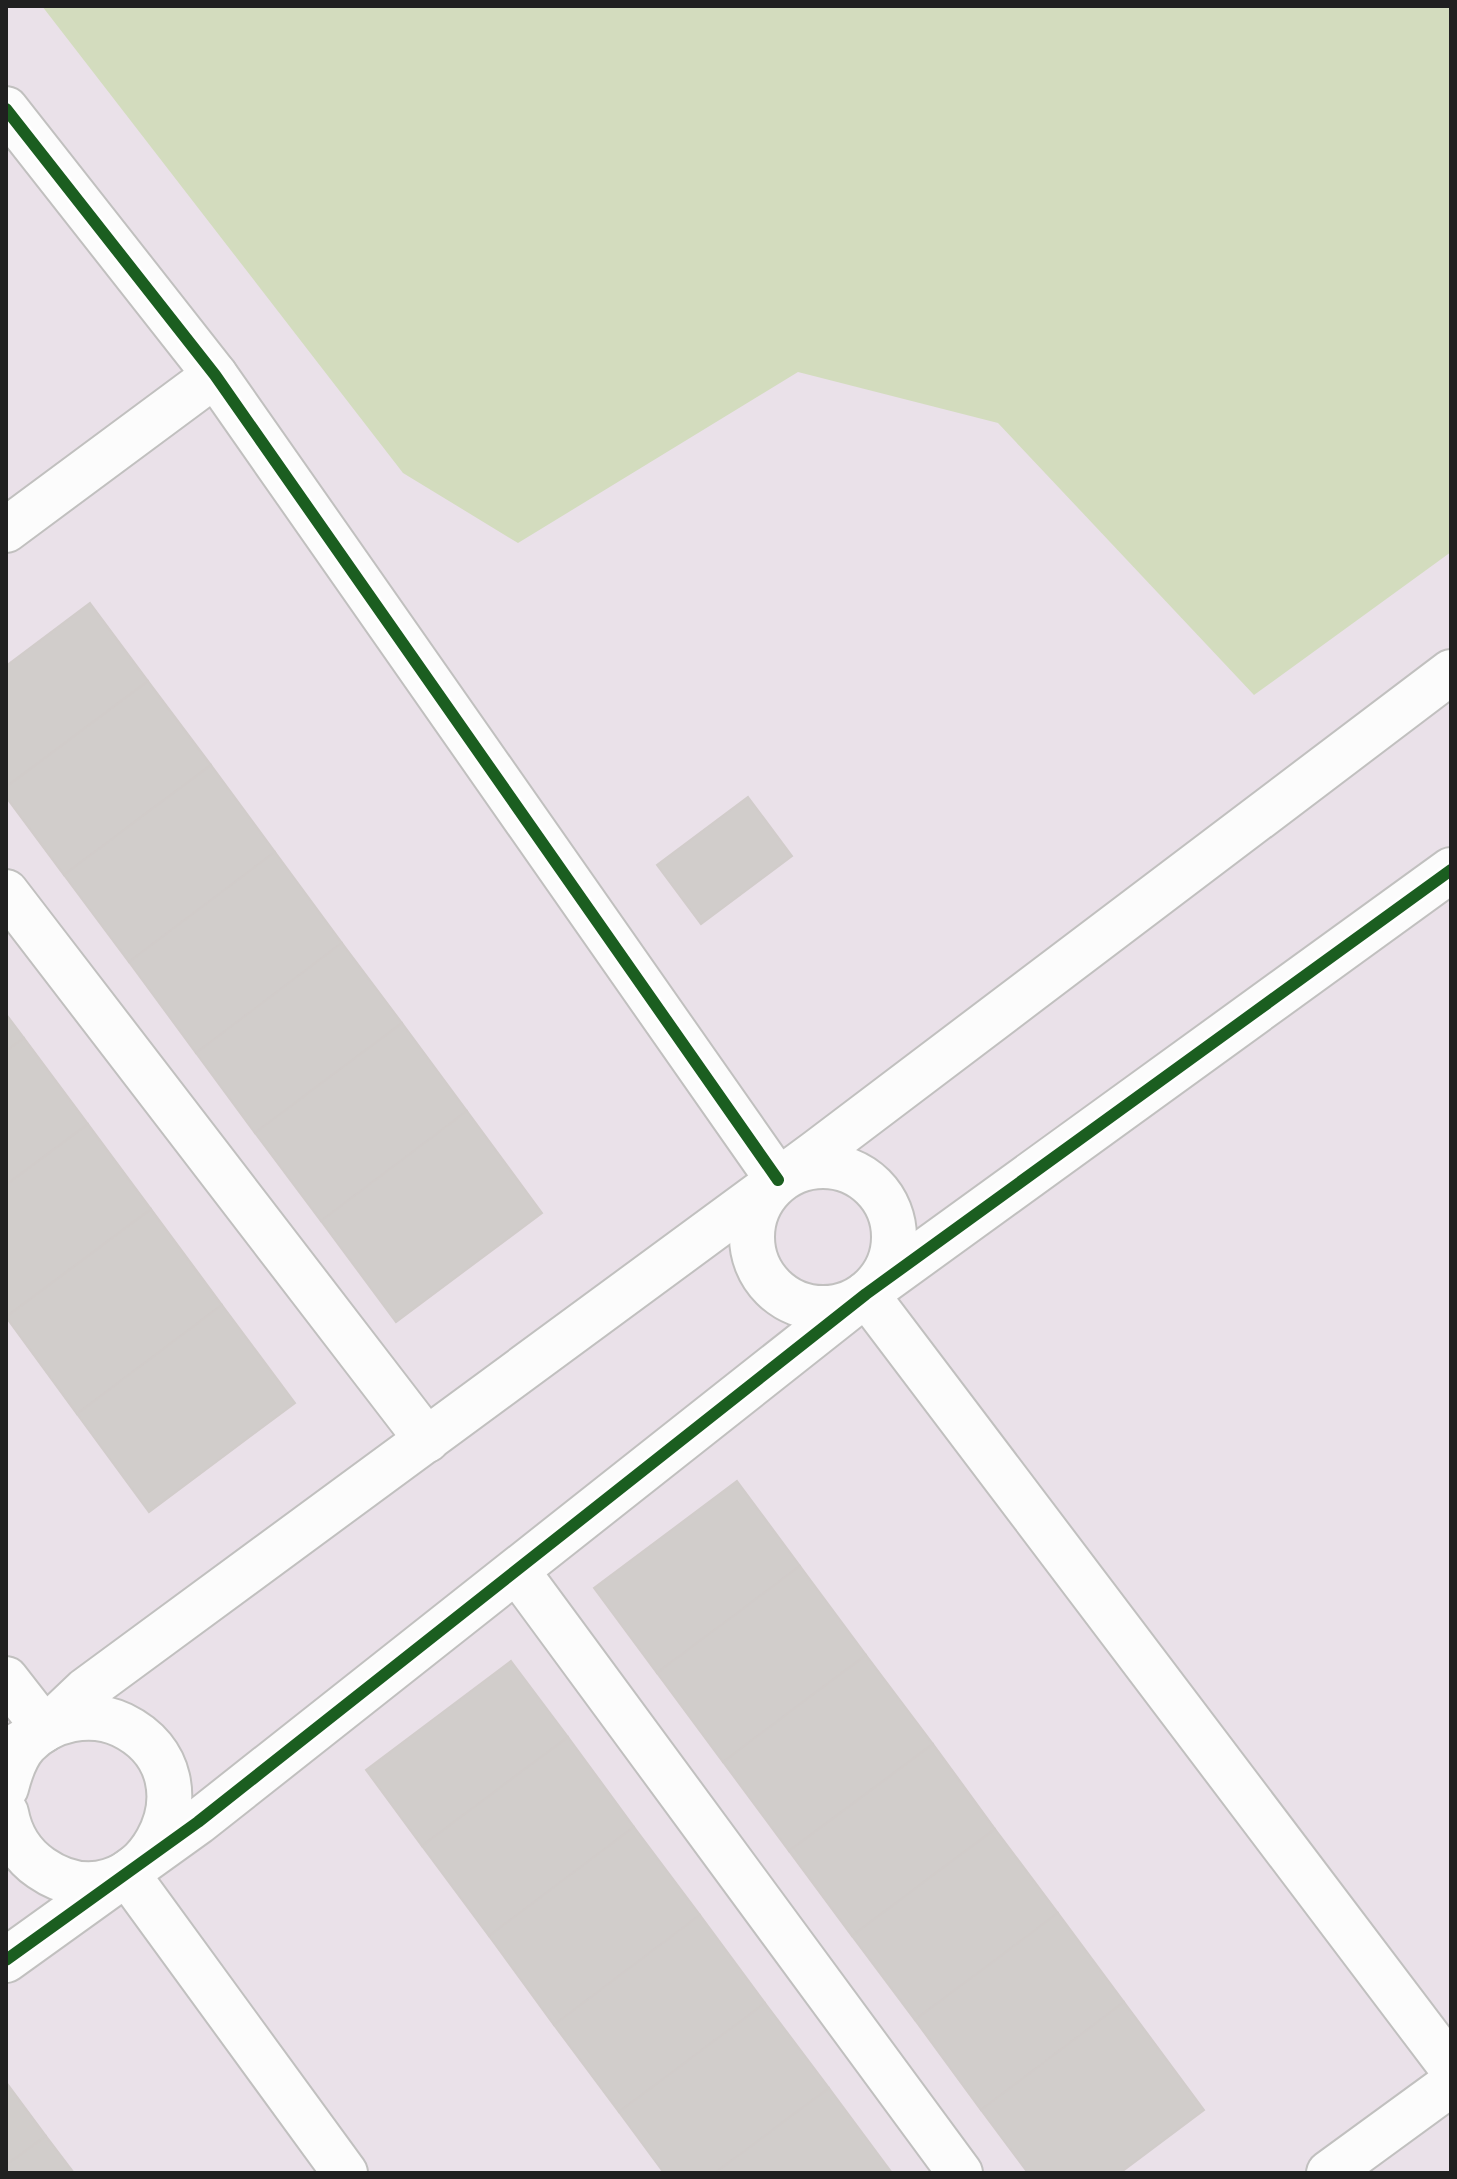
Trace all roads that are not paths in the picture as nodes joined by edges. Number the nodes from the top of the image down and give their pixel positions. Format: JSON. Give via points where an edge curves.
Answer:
{"nodes":[{"id":1,"x":6,"y":109,"type":"edge"},
{"id":2,"x":215,"y":375,"type":"junction"},
{"id":3,"x":6,"y":530,"type":"edge"},
{"id":4,"x":1451,"y":672,"type":"edge"},
{"id":5,"x":1451,"y":870,"type":"edge"},
{"id":6,"x":6,"y":892,"type":"edge"},
{"id":7,"x":778,"y":1180,"type":"junction"},
{"id":8,"x":866,"y":1294,"type":"junction"},
{"id":9,"x":427,"y":1440,"type":"junction"},
{"id":10,"x":517,"y":1571,"type":"junction"},
{"id":11,"x":6,"y":1679,"type":"edge"},
{"id":12,"x":45,"y":1729,"type":"junction"},
{"id":13,"x":6,"y":1752,"type":"edge"},
{"id":14,"x":6,"y":1788,"type":"edge"},
{"id":15,"x":6,"y":1813,"type":"edge"},
{"id":16,"x":127,"y":1874,"type":"junction"},
{"id":17,"x":6,"y":1960,"type":"edge"},
{"id":18,"x":1451,"y":2067,"type":"edge"},
{"id":19,"x":1451,"y":2084,"type":"edge"},
{"id":20,"x":345,"y":2173,"type":"edge"},
{"id":21,"x":960,"y":2173,"type":"edge"},
{"id":22,"x":1329,"y":2173,"type":"edge"}],
"edges":[{"from":1,"to":2,"type":"street"},
{"from":2,"to":3,"type":"street"},
{"from":2,"to":7,"type":"street"},
{"from":4,"to":7,"type":"street"},
{"from":5,"to":8,"type":"street"},
{"from":6,"to":9,"type":"street"},
{"from":7,"to":8,"type":"street","via":[[759,1206],[751,1239],[766,1280],[802,1306],[846,1305]]},
{"from":7,"to":8,"type":"street","via":[[820,1165],[843,1168],[880,1193],[894,1235],[891,1258],[882,1278]]},
{"from":7,"to":9,"type":"street"},
{"from":8,"to":10,"type":"street"},
{"from":8,"to":18,"type":"street"},
{"from":9,"to":12,"type":"street","via":[[86,1690]]},
{"from":10,"to":16,"type":"street"},
{"from":10,"to":21,"type":"street"},
{"from":11,"to":12,"type":"street"},
{"from":12,"to":13,"type":"street"},
{"from":12,"to":14,"type":"street","via":[[25,1745]]},
{"from":12,"to":16,"type":"street","via":[[70,1719],[96,1718],[121,1725],[159,1760],[169,1785],[162,1837]]},
{"from":15,"to":16,"type":"street","via":[[15,1841],[52,1876],[102,1883]]},
{"from":16,"to":17,"type":"street"},
{"from":16,"to":20,"type":"street"},
{"from":19,"to":22,"type":"street"}]}
